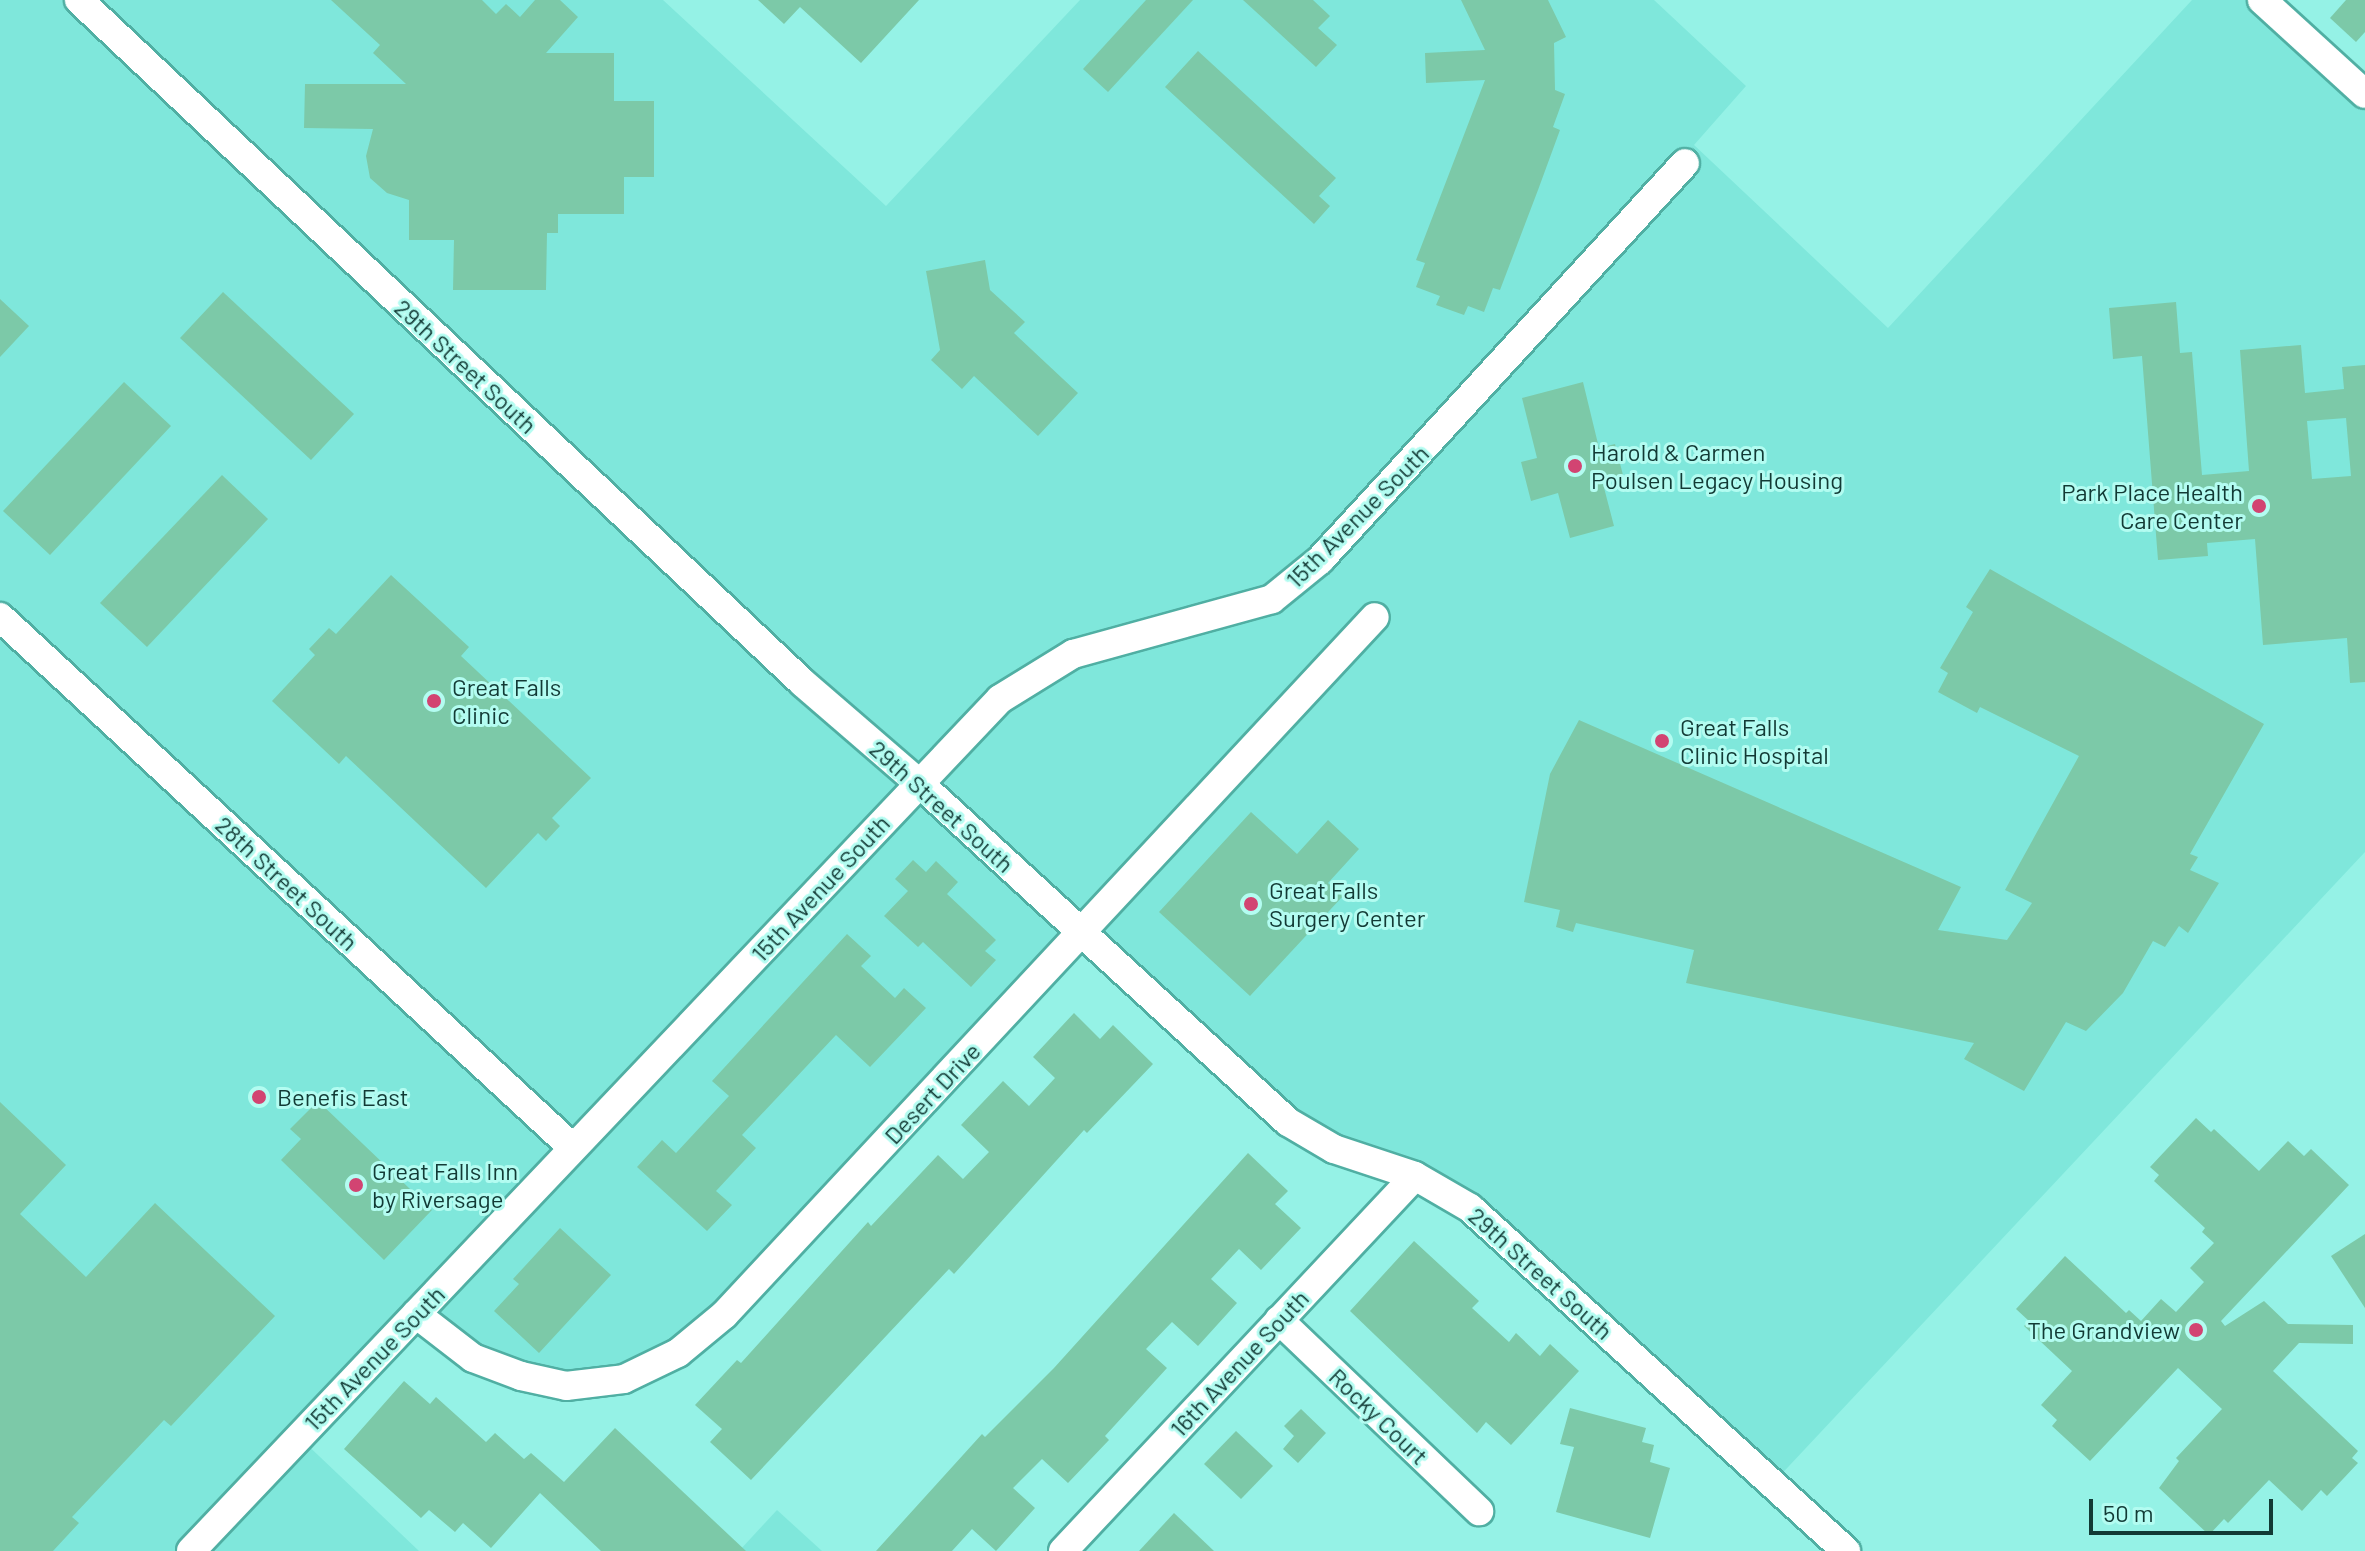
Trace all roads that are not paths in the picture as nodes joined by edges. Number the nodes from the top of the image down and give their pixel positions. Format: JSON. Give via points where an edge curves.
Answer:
{"nodes":[{"id":1,"x":79,"y":0,"type":"edge"},
{"id":2,"x":2262,"y":0,"type":"edge"},
{"id":3,"x":2365,"y":94,"type":"edge"},
{"id":4,"x":1685,"y":163,"type":"dead end"},
{"id":5,"x":0,"y":617,"type":"edge"},
{"id":6,"x":1375,"y":617,"type":"dead end"},
{"id":7,"x":919,"y":783,"type":"junction"},
{"id":8,"x":1083,"y":933,"type":"junction"},
{"id":9,"x":573,"y":1148,"type":"junction"},
{"id":10,"x":1415,"y":1176,"type":"junction"},
{"id":11,"x":416,"y":1314,"type":"junction"},
{"id":12,"x":1279,"y":1320,"type":"junction"},
{"id":13,"x":1479,"y":1511,"type":"dead end"},
{"id":14,"x":191,"y":1551,"type":"edge"},
{"id":15,"x":1063,"y":1551,"type":"edge"},
{"id":16,"x":1846,"y":1551,"type":"edge"}],
"edges":[{"from":1,"to":7,"type":"street","name":"29th Street South","via":[[803,683]]},
{"from":2,"to":3,"type":"street"},
{"from":4,"to":7,"type":"street","name":"15th Avenue South","via":[[1320,560],[1272,599],[1073,654],[1000,699]]},
{"from":5,"to":9,"type":"street","name":"28th Street South"},
{"from":6,"to":8,"type":"street","name":"Desert Drive"},
{"from":7,"to":8,"type":"street","name":"29th Street South"},
{"from":7,"to":9,"type":"street","name":"15th Avenue South"},
{"from":8,"to":10,"type":"street","name":"29th Street South","via":[[1288,1122],[1334,1149]]},
{"from":8,"to":11,"type":"street","name":"Desert Drive","via":[[724,1315],[678,1353],[624,1379],[566,1386],[473,1358]]},
{"from":9,"to":11,"type":"street","name":"15th Avenue South"},
{"from":10,"to":12,"type":"street","name":"16th Avenue South"},
{"from":10,"to":16,"type":"street","name":"29th Street South","via":[[1470,1208]]},
{"from":11,"to":14,"type":"street","name":"15th Avenue South"},
{"from":12,"to":13,"type":"street","name":"Rocky Court"},
{"from":12,"to":15,"type":"street","name":"16th Avenue South"}]}
